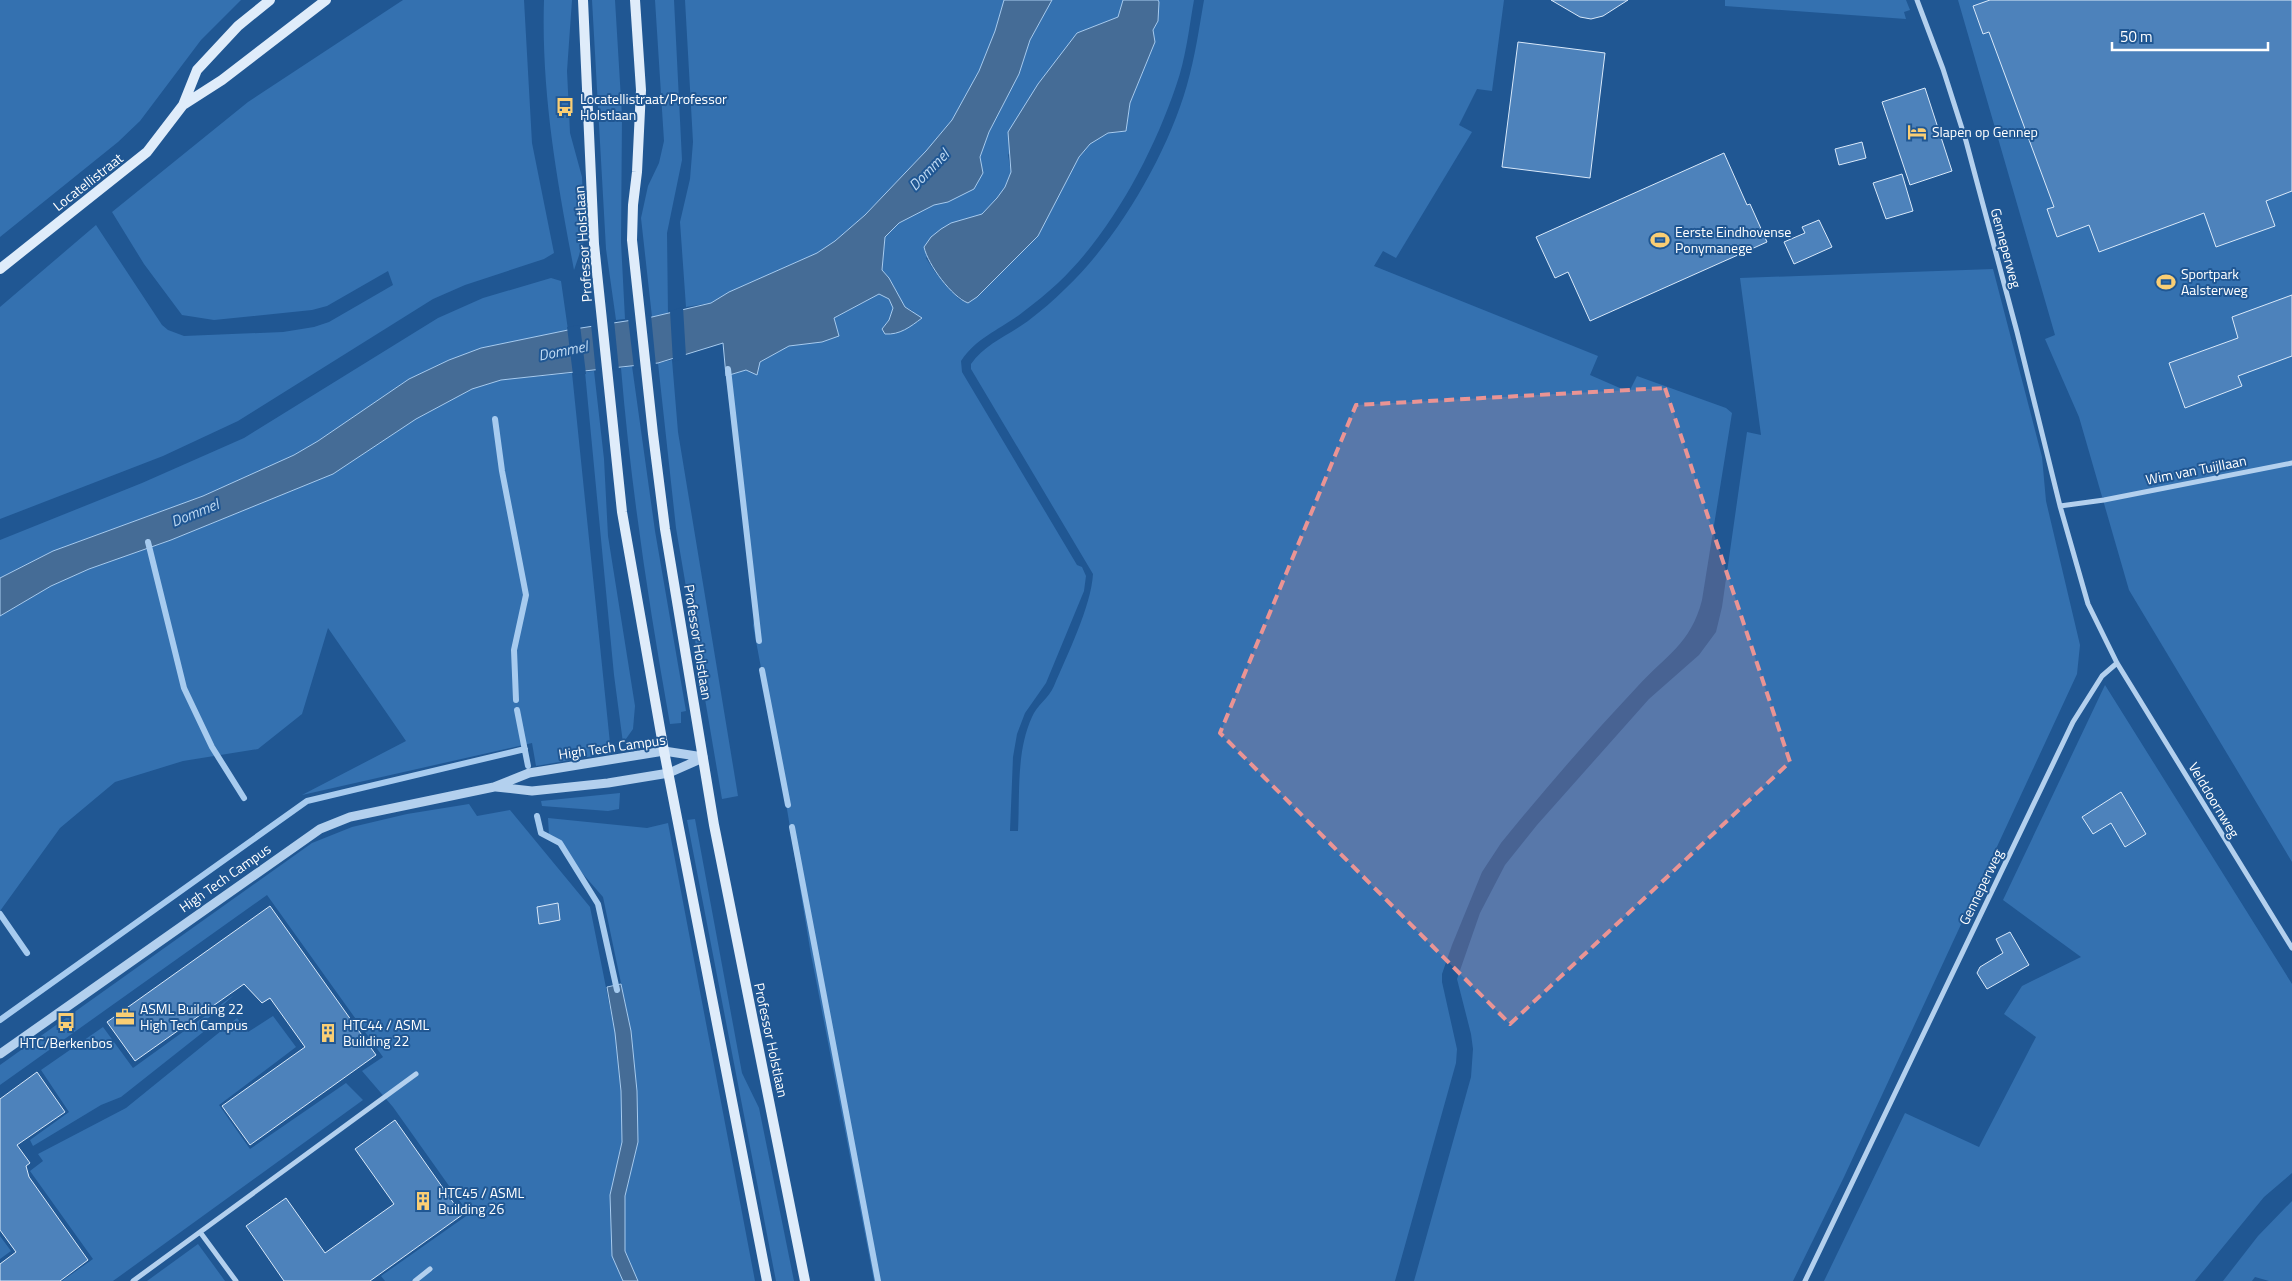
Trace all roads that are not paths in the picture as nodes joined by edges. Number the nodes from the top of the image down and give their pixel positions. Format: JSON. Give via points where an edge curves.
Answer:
{"nodes":[{"id":1,"x":270,"y":0,"type":"edge"},
{"id":2,"x":326,"y":0,"type":"edge"},
{"id":3,"x":583,"y":0,"type":"edge"},
{"id":4,"x":635,"y":0,"type":"edge"},
{"id":5,"x":1917,"y":0,"type":"edge"},
{"id":6,"x":183,"y":105,"type":"junction"},
{"id":7,"x":0,"y":269,"type":"edge"},
{"id":8,"x":2292,"y":463,"type":"edge"},
{"id":9,"x":2060,"y":506,"type":"junction"},
{"id":10,"x":2117,"y":663,"type":"junction"},
{"id":11,"x":664,"y":751,"type":"junction"},
{"id":12,"x":703,"y":757,"type":"junction"},
{"id":13,"x":669,"y":773,"type":"junction"},
{"id":14,"x":494,"y":787,"type":"junction"},
{"id":15,"x":2292,"y":948,"type":"edge"},
{"id":16,"x":0,"y":1054,"type":"edge"},
{"id":17,"x":416,"y":1074,"type":"dead end"},
{"id":18,"x":200,"y":1232,"type":"junction"},
{"id":19,"x":430,"y":1269,"type":"dead end"},
{"id":20,"x":133,"y":1281,"type":"edge"},
{"id":21,"x":236,"y":1281,"type":"edge"},
{"id":22,"x":415,"y":1281,"type":"edge"},
{"id":23,"x":767,"y":1281,"type":"edge"},
{"id":24,"x":805,"y":1281,"type":"edge"},
{"id":25,"x":1805,"y":1281,"type":"edge"}],
"edges":[{"from":1,"to":6,"type":"main road","name":"Locatellistraat","via":[[238,26],[197,70]]},
{"from":2,"to":6,"type":"main road","name":"Locatellistraat","via":[[222,80]]},
{"from":3,"to":11,"type":"main road","name":"Professor Holstlaan","via":[[594,244],[622,512]]},
{"from":4,"to":12,"type":"main road","name":"Professor Holstlaan","via":[[641,90],[632,240],[665,530]]},
{"from":5,"to":9,"type":"street","name":"Genneperweg","via":[[1966,141]]},
{"from":6,"to":7,"type":"main road","name":"Locatellistraat","via":[[148,152]]},
{"from":8,"to":9,"type":"street","name":"Wim van Tuijllaan"},
{"from":9,"to":10,"type":"street","name":"Genneperweg","via":[[2088,604]]},
{"from":10,"to":15,"type":"street","name":"Velddoornweg"},
{"from":10,"to":25,"type":"street","name":"Genneperweg","via":[[2102,676],[2073,722]]},
{"from":11,"to":12,"type":"street","name":"High Tech Campus"},
{"from":11,"to":13,"type":"main road","name":"Professor Holstlaan"},
{"from":11,"to":14,"type":"street","name":"High Tech Campus","via":[[529,773]]},
{"from":12,"to":13,"type":"street","name":"High Tech Campus"},
{"from":12,"to":24,"type":"main road","name":"Professor Holstlaan"},
{"from":13,"to":14,"type":"street","name":"High Tech Campus","via":[[532,791]]},
{"from":13,"to":23,"type":"main road","name":"Professor Holstlaan"},
{"from":14,"to":16,"type":"street","name":"High Tech Campus","via":[[350,816],[320,829]]},
{"from":17,"to":18,"type":"street"},
{"from":18,"to":20,"type":"street"},
{"from":18,"to":21,"type":"street"},
{"from":19,"to":22,"type":"street"}]}
